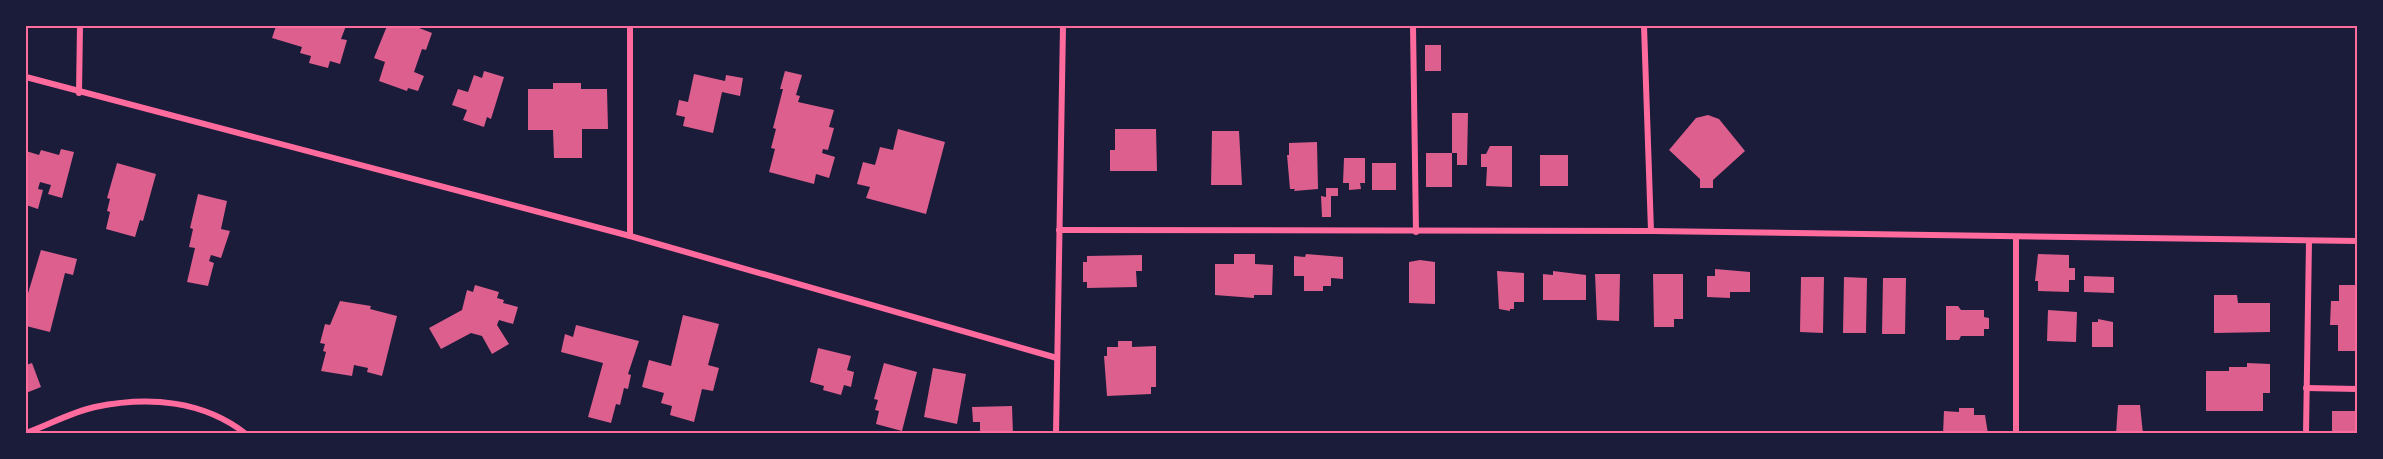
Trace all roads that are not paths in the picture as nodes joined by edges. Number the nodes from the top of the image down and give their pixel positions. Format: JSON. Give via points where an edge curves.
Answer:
{"nodes":[{"id":1,"x":80,"y":26,"type":"edge"},
{"id":2,"x":630,"y":26,"type":"edge"},
{"id":3,"x":1063,"y":26,"type":"edge"},
{"id":4,"x":1413,"y":26,"type":"edge"},
{"id":5,"x":1644,"y":26,"type":"edge"},
{"id":6,"x":26,"y":78,"type":"edge"},
{"id":7,"x":79,"y":93,"type":"junction"},
{"id":8,"x":1059,"y":230,"type":"junction"},
{"id":9,"x":1651,"y":231,"type":"junction"},
{"id":10,"x":1416,"y":232,"type":"junction"},
{"id":11,"x":630,"y":236,"type":"junction"},
{"id":12,"x":2016,"y":237,"type":"junction"},
{"id":13,"x":2309,"y":241,"type":"junction"},
{"id":14,"x":2358,"y":241,"type":"edge"},
{"id":15,"x":1057,"y":358,"type":"junction"},
{"id":16,"x":2306,"y":388,"type":"junction"},
{"id":17,"x":2358,"y":389,"type":"edge"},
{"id":18,"x":26,"y":433,"type":"edge"},
{"id":19,"x":246,"y":434,"type":"edge"},
{"id":20,"x":1056,"y":434,"type":"edge"},
{"id":21,"x":2016,"y":434,"type":"edge"},
{"id":22,"x":2306,"y":434,"type":"edge"}],
"edges":[{"from":1,"to":7,"type":"street"},
{"from":2,"to":11,"type":"street"},
{"from":3,"to":8,"type":"street"},
{"from":4,"to":10,"type":"street"},
{"from":5,"to":9,"type":"street"},
{"from":6,"to":7,"type":"street"},
{"from":7,"to":11,"type":"street"},
{"from":8,"to":10,"type":"street"},
{"from":8,"to":15,"type":"street"},
{"from":9,"to":10,"type":"street"},
{"from":9,"to":12,"type":"street"},
{"from":11,"to":15,"type":"street"},
{"from":12,"to":13,"type":"street"},
{"from":12,"to":21,"type":"street"},
{"from":13,"to":14,"type":"street"},
{"from":13,"to":16,"type":"street"},
{"from":15,"to":20,"type":"street"},
{"from":16,"to":17,"type":"street"},
{"from":16,"to":22,"type":"street"},
{"from":18,"to":19,"type":"street","via":[[94,407],[153,402],[180,403],[207,411]]}]}
